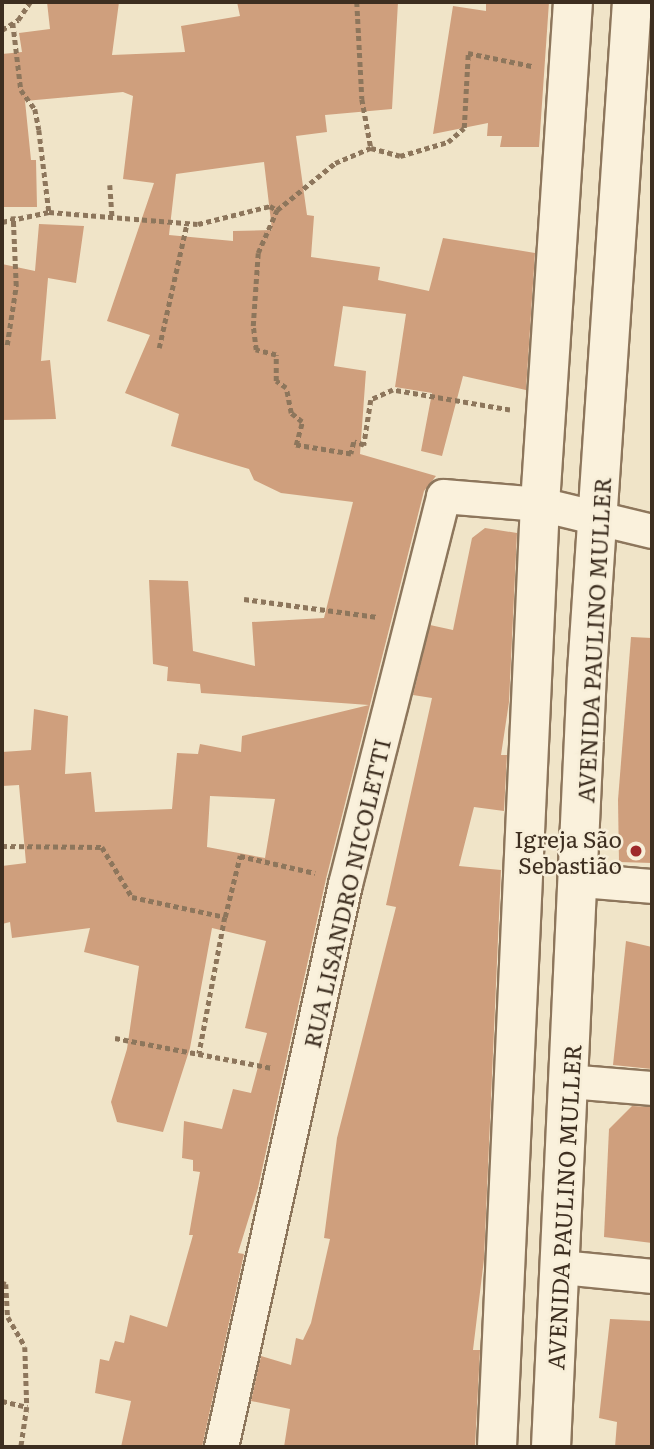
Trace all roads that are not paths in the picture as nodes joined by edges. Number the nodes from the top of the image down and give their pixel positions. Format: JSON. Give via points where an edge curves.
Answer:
{"nodes":[{"id":1,"x":573,"y":2,"type":"edge"},
{"id":2,"x":632,"y":2,"type":"edge"},
{"id":3,"x":540,"y":504,"type":"junction"},
{"id":4,"x":600,"y":517,"type":"junction"},
{"id":5,"x":652,"y":531,"type":"edge"},
{"id":6,"x":580,"y":880,"type":"junction"},
{"id":7,"x":652,"y":886,"type":"edge"},
{"id":8,"x":568,"y":1081,"type":"junction"},
{"id":9,"x":652,"y":1088,"type":"edge"},
{"id":10,"x":561,"y":1267,"type":"junction"},
{"id":11,"x":652,"y":1276,"type":"edge"},
{"id":12,"x":221,"y":1447,"type":"edge"},
{"id":13,"x":497,"y":1447,"type":"edge"},
{"id":14,"x":551,"y":1447,"type":"edge"}],
"edges":[{"from":1,"to":3,"type":"main road"},
{"from":2,"to":4,"type":"main road","name":"AVENIDA PAULINO MULLER"},
{"from":3,"to":4,"type":"street","name":"RUA LISANDRO NICOLETTI"},
{"from":3,"to":12,"type":"street","name":"RUA LISANDRO NICOLETTI","via":[[443,496],[345,884]]},
{"from":3,"to":13,"type":"main road"},
{"from":4,"to":5,"type":"street","name":"RUA LISANDRO NICOLETTI"},
{"from":4,"to":6,"type":"main road","name":"AVENIDA PAULINO MULLER"},
{"from":6,"to":7,"type":"street"},
{"from":6,"to":8,"type":"main road","name":"AVENIDA PAULINO MULLER"},
{"from":8,"to":9,"type":"street"},
{"from":8,"to":10,"type":"main road","name":"AVENIDA PAULINO MULLER"},
{"from":10,"to":11,"type":"street"},
{"from":10,"to":14,"type":"main road","name":"AVENIDA PAULINO MULLER"}]}
